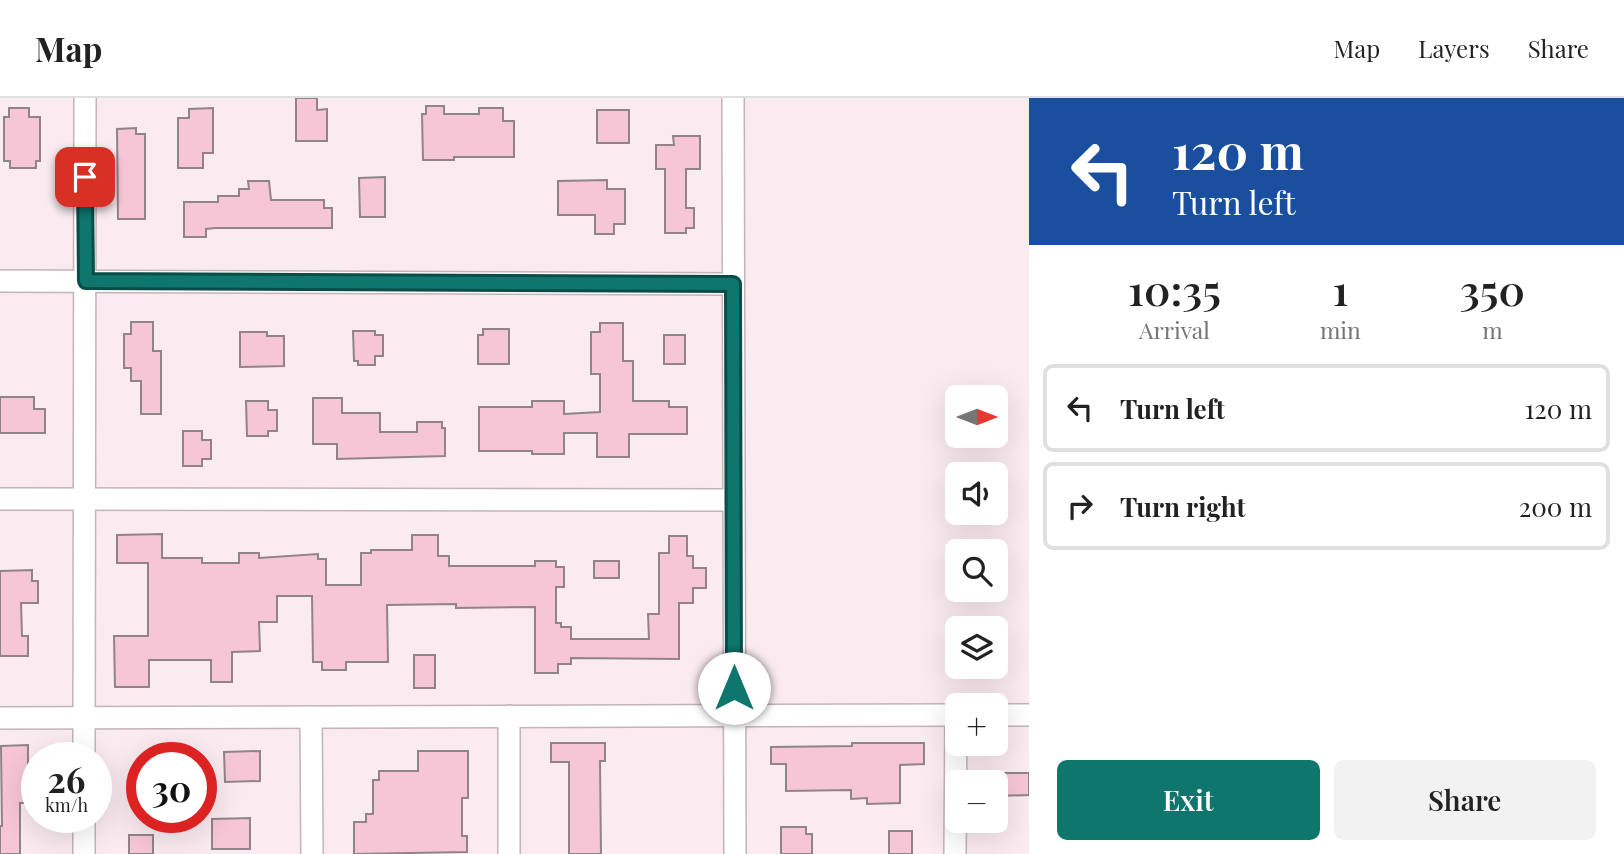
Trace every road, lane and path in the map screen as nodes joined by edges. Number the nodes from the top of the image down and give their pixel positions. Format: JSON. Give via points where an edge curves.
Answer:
{"nodes":[{"id":1,"x":85,"y":98,"type":"edge"},
{"id":2,"x":733,"y":98,"type":"edge"},
{"id":3,"x":0,"y":281,"type":"edge"},
{"id":4,"x":86,"y":281,"type":"junction"},
{"id":5,"x":733,"y":284,"type":"junction"},
{"id":6,"x":0,"y":499,"type":"edge"},
{"id":7,"x":86,"y":499,"type":"junction"},
{"id":8,"x":733,"y":500,"type":"junction"},
{"id":9,"x":734,"y":715,"type":"junction"},
{"id":10,"x":945,"y":715,"type":"edge"},
{"id":11,"x":1008,"y":715,"type":"edge"},
{"id":12,"x":1029,"y":715,"type":"edge"},
{"id":13,"x":509,"y":716,"type":"junction"},
{"id":14,"x":311,"y":717,"type":"junction"},
{"id":15,"x":0,"y":718,"type":"edge"},
{"id":16,"x":84,"y":718,"type":"junction"},
{"id":17,"x":84,"y":742,"type":"edge"},
{"id":18,"x":956,"y":756,"type":"edge"},
{"id":19,"x":84,"y":833,"type":"edge"},
{"id":20,"x":84,"y":854,"type":"edge"},
{"id":21,"x":312,"y":854,"type":"edge"},
{"id":22,"x":509,"y":854,"type":"edge"},
{"id":23,"x":735,"y":854,"type":"edge"},
{"id":24,"x":955,"y":854,"type":"edge"}],
"edges":[{"from":1,"to":4,"type":"street"},
{"from":2,"to":5,"type":"street"},
{"from":3,"to":4,"type":"street"},
{"from":4,"to":5,"type":"street"},
{"from":4,"to":7,"type":"street"},
{"from":5,"to":8,"type":"street"},
{"from":6,"to":7,"type":"street"},
{"from":7,"to":8,"type":"street"},
{"from":7,"to":16,"type":"street"},
{"from":8,"to":9,"type":"street"},
{"from":9,"to":10,"type":"street"},
{"from":9,"to":13,"type":"street"},
{"from":9,"to":23,"type":"street"},
{"from":11,"to":12,"type":"street"},
{"from":13,"to":14,"type":"street"},
{"from":13,"to":22,"type":"street"},
{"from":14,"to":16,"type":"street"},
{"from":14,"to":21,"type":"street"},
{"from":15,"to":16,"type":"street"},
{"from":16,"to":17,"type":"street"},
{"from":18,"to":24,"type":"street"},
{"from":19,"to":20,"type":"street"}]}
